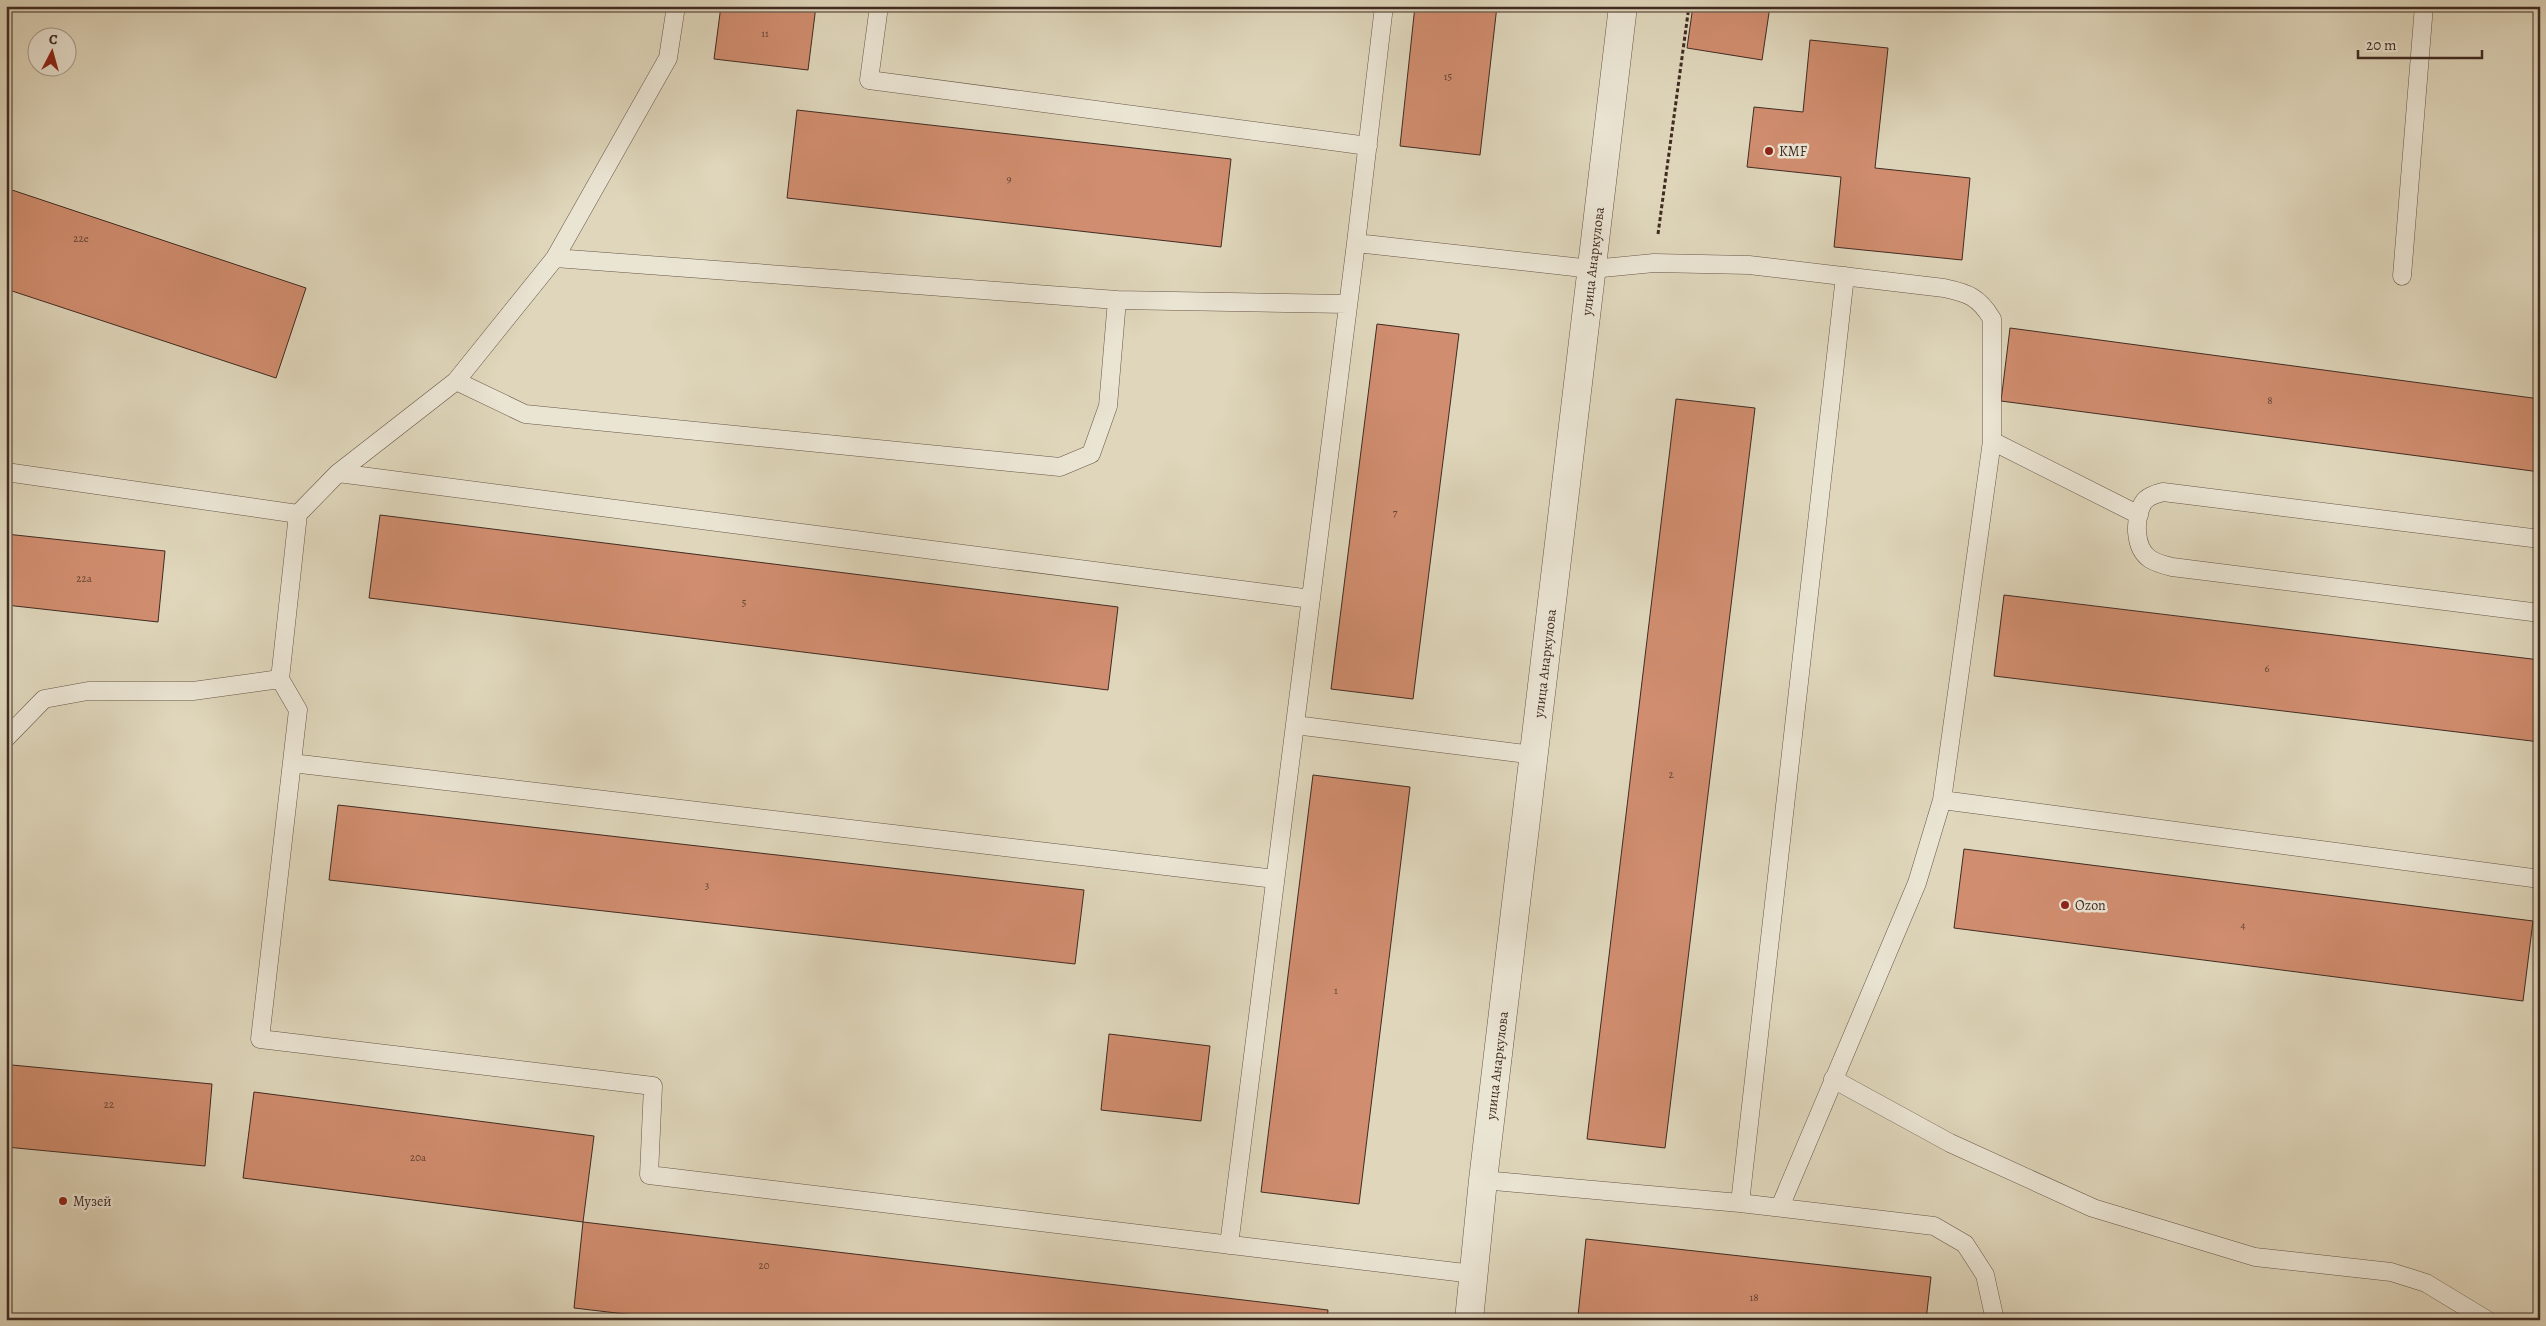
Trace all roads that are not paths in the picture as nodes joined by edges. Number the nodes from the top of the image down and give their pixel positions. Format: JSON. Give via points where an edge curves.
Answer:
{"nodes":[{"id":1,"x":676,"y":6,"type":"edge"},
{"id":2,"x":879,"y":6,"type":"edge"},
{"id":3,"x":1384,"y":6,"type":"edge"},
{"id":4,"x":1623,"y":6,"type":"edge"},
{"id":5,"x":2424,"y":6,"type":"edge"},
{"id":6,"x":1368,"y":146,"type":"junction"},
{"id":7,"x":1356,"y":243,"type":"junction"},
{"id":8,"x":555,"y":258,"type":"junction"},
{"id":9,"x":1592,"y":269,"type":"junction"},
{"id":10,"x":1845,"y":276,"type":"junction"},
{"id":11,"x":2402,"y":276,"type":"dead end"},
{"id":12,"x":1116,"y":300,"type":"junction"},
{"id":13,"x":1348,"y":304,"type":"junction"},
{"id":14,"x":456,"y":381,"type":"junction"},
{"id":15,"x":1992,"y":441,"type":"junction"},
{"id":16,"x":6,"y":472,"type":"edge"},
{"id":17,"x":338,"y":473,"type":"junction"},
{"id":18,"x":298,"y":514,"type":"junction"},
{"id":19,"x":2139,"y":515,"type":"junction"},
{"id":20,"x":2540,"y":538,"type":"edge"},
{"id":21,"x":1311,"y":600,"type":"junction"},
{"id":22,"x":2540,"y":613,"type":"edge"},
{"id":23,"x":280,"y":679,"type":"junction"},
{"id":24,"x":1295,"y":725,"type":"junction"},
{"id":25,"x":6,"y":738,"type":"edge"},
{"id":26,"x":1534,"y":755,"type":"junction"},
{"id":27,"x":292,"y":763,"type":"junction"},
{"id":28,"x":1942,"y":800,"type":"junction"},
{"id":29,"x":1275,"y":879,"type":"junction"},
{"id":30,"x":2540,"y":879,"type":"edge"},
{"id":31,"x":1833,"y":1079,"type":"junction"},
{"id":32,"x":1483,"y":1180,"type":"junction"},
{"id":33,"x":1740,"y":1203,"type":"junction"},
{"id":34,"x":1780,"y":1207,"type":"junction"},
{"id":35,"x":1229,"y":1244,"type":"junction"},
{"id":36,"x":1473,"y":1274,"type":"junction"},
{"id":37,"x":1469,"y":1320,"type":"edge"},
{"id":38,"x":1995,"y":1320,"type":"edge"},
{"id":39,"x":2487,"y":1320,"type":"edge"}],
"edges":[{"from":1,"to":8,"type":"lane","via":[[668,58]]},
{"from":2,"to":6,"type":"lane","via":[[869,80]]},
{"from":3,"to":6,"type":"lane"},
{"from":4,"to":9,"type":"street","name":"улица Анаркулова"},
{"from":5,"to":11,"type":"lane"},
{"from":6,"to":7,"type":"lane"},
{"from":7,"to":9,"type":"lane"},
{"from":7,"to":13,"type":"lane"},
{"from":8,"to":12,"type":"lane"},
{"from":8,"to":14,"type":"lane"},
{"from":9,"to":10,"type":"lane","via":[[1654,263],[1749,265]]},
{"from":9,"to":26,"type":"street","name":"улица Анаркулова"},
{"from":10,"to":15,"type":"lane","via":[[1965,292],[1982,303],[1992,319]]},
{"from":10,"to":33,"type":"lane"},
{"from":12,"to":13,"type":"lane"},
{"from":12,"to":14,"type":"lane","via":[[1108,406],[1092,454],[1060,467],[525,414]]},
{"from":13,"to":21,"type":"lane"},
{"from":14,"to":17,"type":"lane"},
{"from":15,"to":19,"type":"lane"},
{"from":15,"to":28,"type":"lane"},
{"from":16,"to":18,"type":"lane"},
{"from":17,"to":18,"type":"lane"},
{"from":17,"to":21,"type":"lane"},
{"from":18,"to":23,"type":"lane"},
{"from":19,"to":20,"type":"lane","via":[[2143,502],[2164,492]]},
{"from":19,"to":22,"type":"lane","via":[[2137,536],[2140,548],[2148,558],[2160,564]]},
{"from":21,"to":24,"type":"lane"},
{"from":23,"to":25,"type":"lane","via":[[193,691],[88,691],[44,699]]},
{"from":23,"to":27,"type":"lane","via":[[298,710]]},
{"from":24,"to":26,"type":"lane"},
{"from":24,"to":29,"type":"lane"},
{"from":26,"to":32,"type":"street","name":"улица Анаркулова"},
{"from":27,"to":29,"type":"lane"},
{"from":27,"to":35,"type":"lane","via":[[260,1039],[653,1086],[649,1175]]},
{"from":28,"to":30,"type":"lane"},
{"from":28,"to":31,"type":"lane","via":[[1917,883]]},
{"from":29,"to":35,"type":"lane"},
{"from":31,"to":34,"type":"lane"},
{"from":31,"to":39,"type":"lane","via":[[1950,1143],[2093,1208],[2255,1257],[2391,1272],[2426,1283]]},
{"from":32,"to":33,"type":"lane"},
{"from":32,"to":36,"type":"street","name":"улица Анаркулова"},
{"from":33,"to":34,"type":"lane"},
{"from":34,"to":38,"type":"lane","via":[[1934,1226],[1965,1244],[1985,1275]]},
{"from":35,"to":36,"type":"lane"},
{"from":36,"to":37,"type":"street","name":"улица Анаркулова"}]}
